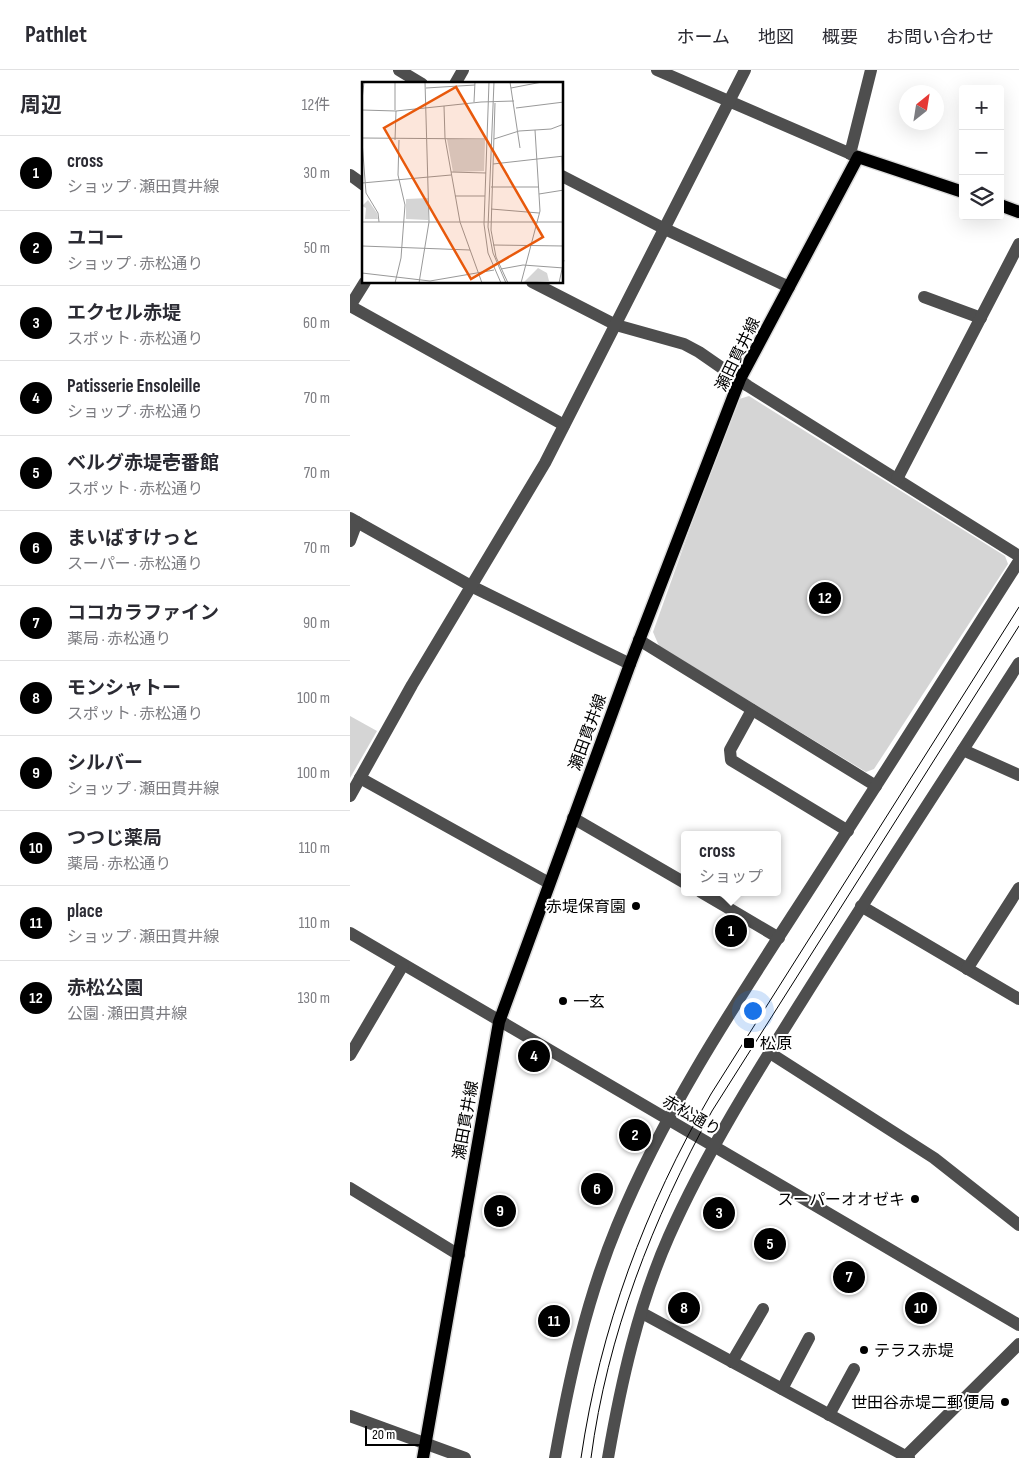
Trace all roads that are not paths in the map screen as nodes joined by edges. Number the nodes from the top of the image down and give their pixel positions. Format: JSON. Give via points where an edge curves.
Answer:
{"nodes":[{"id":1,"x":398,"y":70,"type":"edge"},
{"id":2,"x":463,"y":70,"type":"edge"},
{"id":3,"x":658,"y":70,"type":"edge"},
{"id":4,"x":745,"y":70,"type":"edge"},
{"id":5,"x":871,"y":70,"type":"edge"},
{"id":6,"x":419,"y":82,"type":"edge"},
{"id":7,"x":456,"y":82,"type":"edge"},
{"id":8,"x":729,"y":101,"type":"junction"},
{"id":9,"x":854,"y":156,"type":"junction"},
{"id":10,"x":350,"y":175,"type":"edge"},
{"id":11,"x":564,"y":177,"type":"edge"},
{"id":12,"x":362,"y":184,"type":"edge"},
{"id":13,"x":959,"y":191,"type":"edge"},
{"id":14,"x":1004,"y":206,"type":"edge"},
{"id":15,"x":1019,"y":212,"type":"edge"},
{"id":16,"x":665,"y":229,"type":"junction"},
{"id":17,"x":1019,"y":244,"type":"edge"},
{"id":18,"x":364,"y":284,"type":"edge"},
{"id":19,"x":536,"y":284,"type":"edge"},
{"id":20,"x":789,"y":287,"type":"junction"},
{"id":21,"x":924,"y":297,"type":"dead end"},
{"id":22,"x":350,"y":306,"type":"edge"},
{"id":23,"x":981,"y":318,"type":"junction"},
{"id":24,"x":616,"y":324,"type":"junction"},
{"id":25,"x":740,"y":379,"type":"junction"},
{"id":26,"x":564,"y":425,"type":"junction"},
{"id":27,"x":897,"y":479,"type":"junction"},
{"id":28,"x":353,"y":520,"type":"edge"},
{"id":29,"x":350,"y":541,"type":"edge"},
{"id":30,"x":1019,"y":556,"type":"edge"},
{"id":31,"x":1019,"y":561,"type":"edge"},
{"id":32,"x":471,"y":586,"type":"junction"},
{"id":33,"x":639,"y":640,"type":"junction"},
{"id":34,"x":1019,"y":663,"type":"edge"},
{"id":35,"x":630,"y":664,"type":"junction"},
{"id":36,"x":752,"y":710,"type":"junction"},
{"id":37,"x":963,"y":750,"type":"junction"},
{"id":38,"x":1019,"y":775,"type":"edge"},
{"id":39,"x":360,"y":778,"type":"junction"},
{"id":40,"x":876,"y":786,"type":"junction"},
{"id":41,"x":350,"y":796,"type":"edge"},
{"id":42,"x":574,"y":818,"type":"junction"},
{"id":43,"x":848,"y":831,"type":"junction"},
{"id":44,"x":681,"y":881,"type":"edge"},
{"id":45,"x":549,"y":883,"type":"junction"},
{"id":46,"x":1019,"y":888,"type":"edge"},
{"id":47,"x":708,"y":896,"type":"edge"},
{"id":48,"x":861,"y":906,"type":"junction"},
{"id":49,"x":350,"y":934,"type":"edge"},
{"id":50,"x":778,"y":938,"type":"junction"},
{"id":51,"x":403,"y":965,"type":"junction"},
{"id":52,"x":967,"y":969,"type":"junction"},
{"id":53,"x":1019,"y":999,"type":"edge"},
{"id":54,"x":499,"y":1022,"type":"junction"},
{"id":55,"x":770,"y":1053,"type":"junction"},
{"id":56,"x":350,"y":1055,"type":"edge"},
{"id":57,"x":667,"y":1120,"type":"junction"},
{"id":58,"x":715,"y":1147,"type":"junction"},
{"id":59,"x":350,"y":1188,"type":"edge"},
{"id":60,"x":1019,"y":1224,"type":"edge"},
{"id":61,"x":459,"y":1255,"type":"junction"},
{"id":62,"x":763,"y":1309,"type":"dead end"},
{"id":63,"x":642,"y":1313,"type":"junction"},
{"id":64,"x":1019,"y":1325,"type":"edge"},
{"id":65,"x":809,"y":1338,"type":"dead end"},
{"id":66,"x":1019,"y":1344,"type":"edge"},
{"id":67,"x":732,"y":1362,"type":"junction"},
{"id":68,"x":854,"y":1369,"type":"dead end"},
{"id":69,"x":782,"y":1389,"type":"junction"},
{"id":70,"x":829,"y":1415,"type":"junction"},
{"id":71,"x":350,"y":1416,"type":"edge"},
{"id":72,"x":425,"y":1443,"type":"junction"},
{"id":73,"x":906,"y":1457,"type":"edge"},
{"id":74,"x":423,"y":1458,"type":"edge"},
{"id":75,"x":465,"y":1458,"type":"edge"},
{"id":76,"x":555,"y":1458,"type":"edge"},
{"id":77,"x":608,"y":1458,"type":"edge"}],
"edges":[{"from":1,"to":6,"type":"street"},
{"from":2,"to":7,"type":"street"},
{"from":3,"to":8,"type":"street"},
{"from":4,"to":8,"type":"street"},
{"from":5,"to":9,"type":"street"},
{"from":8,"to":9,"type":"street"},
{"from":8,"to":16,"type":"street"},
{"from":9,"to":13,"type":"main road"},
{"from":9,"to":20,"type":"main road","name":"瀬田貫井線"},
{"from":10,"to":12,"type":"street"},
{"from":11,"to":16,"type":"street"},
{"from":14,"to":15,"type":"main road"},
{"from":16,"to":20,"type":"street"},
{"from":16,"to":24,"type":"street"},
{"from":17,"to":23,"type":"street"},
{"from":18,"to":22,"type":"street"},
{"from":19,"to":24,"type":"street"},
{"from":20,"to":25,"type":"main road","name":"瀬田貫井線"},
{"from":21,"to":23,"type":"street"},
{"from":22,"to":26,"type":"street"},
{"from":23,"to":27,"type":"street"},
{"from":24,"to":25,"type":"street","via":[[684,344]]},
{"from":24,"to":26,"type":"street"},
{"from":25,"to":27,"type":"street"},
{"from":25,"to":33,"type":"main road","name":"瀬田貫井線"},
{"from":26,"to":32,"type":"street"},
{"from":27,"to":30,"type":"street"},
{"from":28,"to":29,"type":"street"},
{"from":28,"to":32,"type":"street"},
{"from":31,"to":40,"type":"street"},
{"from":32,"to":35,"type":"street"},
{"from":32,"to":39,"type":"street"},
{"from":33,"to":35,"type":"main road","name":"瀬田貫井線"},
{"from":33,"to":36,"type":"street"},
{"from":34,"to":37,"type":"street"},
{"from":35,"to":42,"type":"main road","name":"瀬田貫井線"},
{"from":36,"to":40,"type":"street"},
{"from":36,"to":43,"type":"street","via":[[730,750],[731,760]]},
{"from":37,"to":38,"type":"street"},
{"from":37,"to":48,"type":"street"},
{"from":39,"to":41,"type":"street"},
{"from":39,"to":45,"type":"street"},
{"from":40,"to":43,"type":"street"},
{"from":42,"to":44,"type":"street"},
{"from":42,"to":45,"type":"main road","name":"瀬田貫井線"},
{"from":43,"to":50,"type":"street"},
{"from":45,"to":54,"type":"main road","name":"瀬田貫井線"},
{"from":46,"to":52,"type":"street"},
{"from":47,"to":50,"type":"street"},
{"from":48,"to":52,"type":"street"},
{"from":48,"to":55,"type":"street"},
{"from":49,"to":51,"type":"street","name":"赤松通り"},
{"from":50,"to":57,"type":"street"},
{"from":51,"to":54,"type":"street","name":"赤松通り"},
{"from":51,"to":56,"type":"street"},
{"from":52,"to":53,"type":"street"},
{"from":54,"to":57,"type":"street","name":"赤松通り"},
{"from":54,"to":61,"type":"main road","name":"瀬田貫井線"},
{"from":55,"to":58,"type":"street"},
{"from":55,"to":60,"type":"street","via":[[934,1158]]},
{"from":57,"to":58,"type":"street","name":"赤松通り"},
{"from":57,"to":76,"type":"street","via":[[628,1200],[599,1276],[577,1348]]},
{"from":58,"to":63,"type":"street","via":[[669,1237]]},
{"from":58,"to":64,"type":"street","name":"赤松通り"},
{"from":59,"to":61,"type":"street"},
{"from":61,"to":72,"type":"main road","name":"瀬田貫井線"},
{"from":62,"to":67,"type":"street"},
{"from":63,"to":67,"type":"street"},
{"from":63,"to":77,"type":"street","via":[[624,1374]]},
{"from":65,"to":69,"type":"street"},
{"from":66,"to":73,"type":"street"},
{"from":67,"to":69,"type":"street"},
{"from":68,"to":70,"type":"street"},
{"from":69,"to":70,"type":"street"},
{"from":70,"to":73,"type":"street"},
{"from":71,"to":72,"type":"street"},
{"from":72,"to":74,"type":"main road","name":"瀬田貫井線"},
{"from":72,"to":75,"type":"street"}]}
